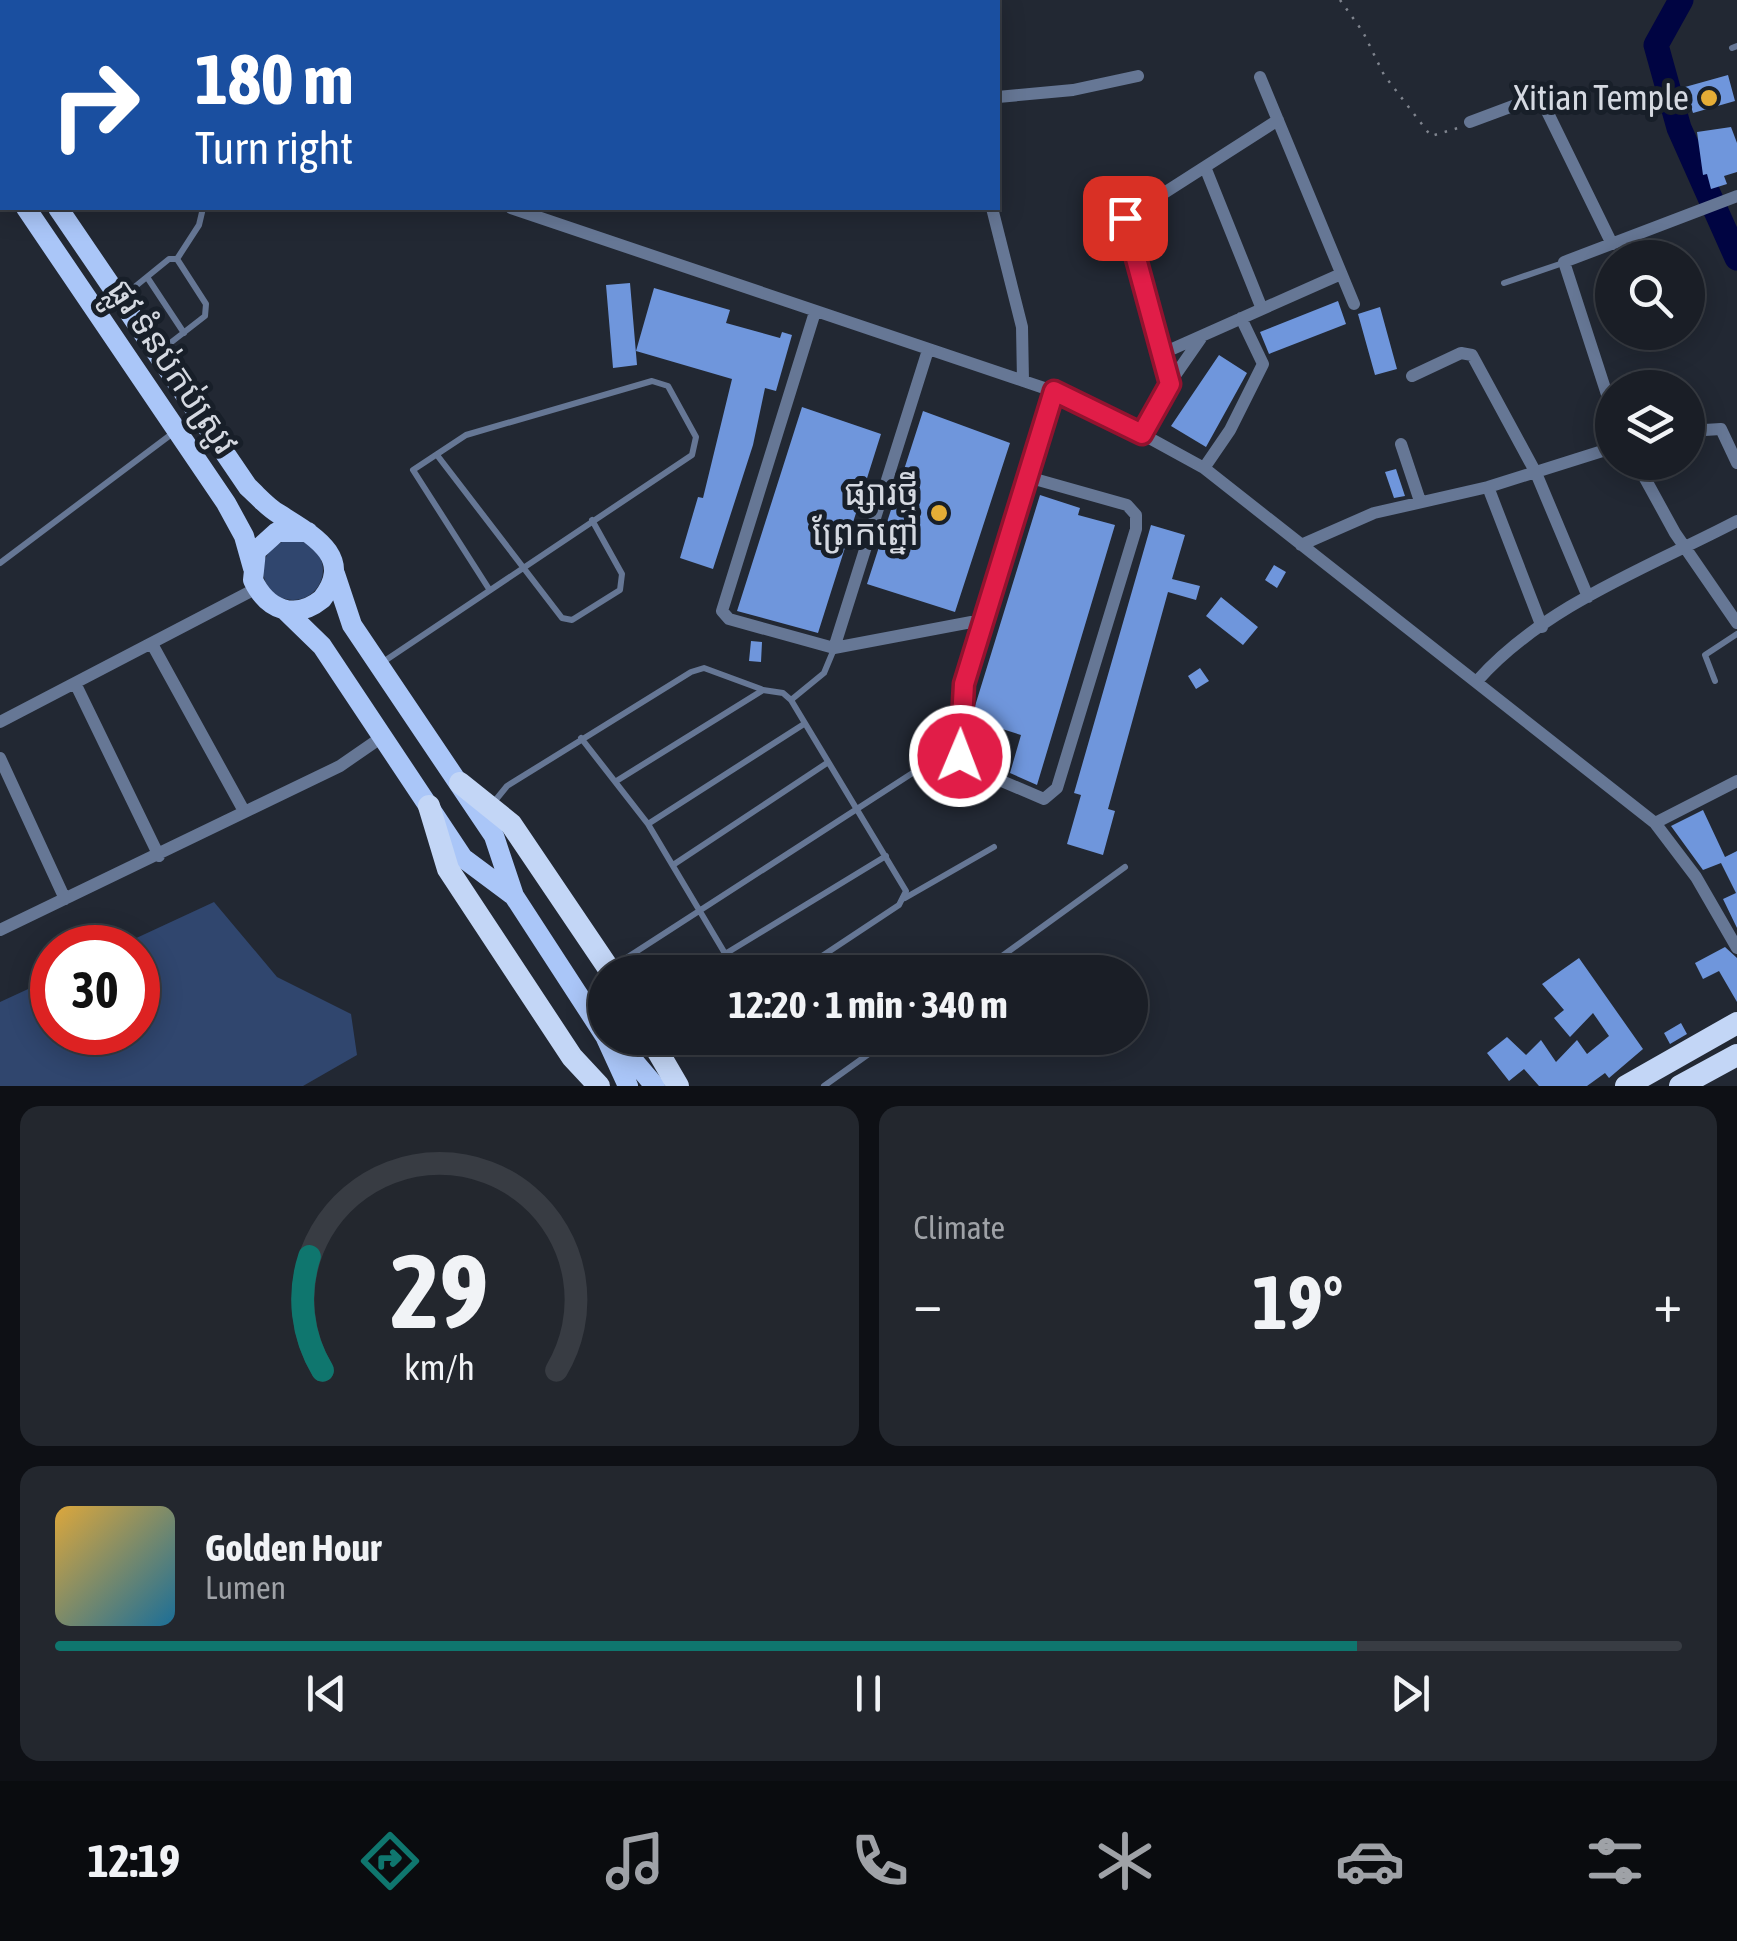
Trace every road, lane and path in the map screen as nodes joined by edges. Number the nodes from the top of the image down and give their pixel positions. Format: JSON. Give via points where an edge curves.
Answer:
{"nodes":[{"id":1,"x":1340,"y":0,"type":"edge"},
{"id":2,"x":1138,"y":76,"type":"dead end"},
{"id":3,"x":1260,"y":77,"type":"dead end"},
{"id":4,"x":1000,"y":97,"type":"edge"},
{"id":5,"x":1278,"y":120,"type":"junction"},
{"id":6,"x":1470,"y":122,"type":"joint"},
{"id":7,"x":1205,"y":167,"type":"junction"},
{"id":8,"x":1116,"y":185,"type":"dead end"},
{"id":9,"x":1734,"y":197,"type":"edge"},
{"id":10,"x":27,"y":210,"type":"edge"},
{"id":11,"x":59,"y":210,"type":"edge"},
{"id":12,"x":202,"y":210,"type":"edge"},
{"id":13,"x":517,"y":210,"type":"edge"},
{"id":14,"x":993,"y":210,"type":"edge"},
{"id":15,"x":1125,"y":218,"type":"junction"},
{"id":16,"x":1610,"y":240,"type":"edge"},
{"id":17,"x":1622,"y":240,"type":"edge"},
{"id":18,"x":1595,"y":250,"type":"edge"},
{"id":19,"x":177,"y":259,"type":"junction"},
{"id":20,"x":1564,"y":262,"type":"junction"},
{"id":21,"x":1341,"y":274,"type":"junction"},
{"id":22,"x":146,"y":277,"type":"junction"},
{"id":23,"x":1504,"y":283,"type":"dead end"},
{"id":24,"x":120,"y":299,"type":"junction"},
{"id":25,"x":1354,"y":304,"type":"dead end"},
{"id":26,"x":1262,"y":309,"type":"junction"},
{"id":27,"x":815,"y":312,"type":"junction"},
{"id":28,"x":1241,"y":318,"type":"junction"},
{"id":29,"x":184,"y":333,"type":"junction"},
{"id":30,"x":1202,"y":336,"type":"junction"},
{"id":31,"x":928,"y":350,"type":"junction"},
{"id":32,"x":157,"y":354,"type":"junction"},
{"id":33,"x":1162,"y":354,"type":"junction"},
{"id":34,"x":1599,"y":370,"type":"edge"},
{"id":35,"x":1412,"y":376,"type":"dead end"},
{"id":36,"x":1022,"y":381,"type":"junction"},
{"id":37,"x":1170,"y":384,"type":"junction"},
{"id":38,"x":1054,"y":391,"type":"junction"},
{"id":39,"x":198,"y":414,"type":"junction"},
{"id":40,"x":1705,"y":429,"type":"edge"},
{"id":41,"x":176,"y":430,"type":"junction"},
{"id":42,"x":1142,"y":434,"type":"junction"},
{"id":43,"x":1400,"y":444,"type":"dead end"},
{"id":44,"x":438,"y":454,"type":"junction"},
{"id":45,"x":1595,"y":454,"type":"edge"},
{"id":46,"x":1737,"y":464,"type":"edge"},
{"id":47,"x":1204,"y":468,"type":"junction"},
{"id":48,"x":1536,"y":474,"type":"junction"},
{"id":49,"x":1024,"y":476,"type":"junction"},
{"id":50,"x":1647,"y":480,"type":"edge"},
{"id":51,"x":1488,"y":488,"type":"junction"},
{"id":52,"x":1420,"y":501,"type":"junction"},
{"id":53,"x":592,"y":520,"type":"junction"},
{"id":54,"x":1737,"y":521,"type":"edge"},
{"id":55,"x":308,"y":532,"type":"junction"},
{"id":56,"x":1300,"y":544,"type":"junction"},
{"id":57,"x":1686,"y":547,"type":"junction"},
{"id":58,"x":0,"y":563,"type":"edge"},
{"id":59,"x":521,"y":566,"type":"junction"},
{"id":60,"x":334,"y":572,"type":"junction"},
{"id":61,"x":255,"y":578,"type":"junction"},
{"id":62,"x":489,"y":588,"type":"junction"},
{"id":63,"x":1588,"y":597,"type":"junction"},
{"id":64,"x":285,"y":610,"type":"junction"},
{"id":65,"x":982,"y":620,"type":"junction"},
{"id":66,"x":1737,"y":623,"type":"edge"},
{"id":67,"x":1542,"y":627,"type":"junction"},
{"id":68,"x":1737,"y":634,"type":"edge"},
{"id":69,"x":152,"y":644,"type":"junction"},
{"id":70,"x":834,"y":648,"type":"junction"},
{"id":71,"x":379,"y":665,"type":"junction"},
{"id":72,"x":1478,"y":680,"type":"junction"},
{"id":73,"x":1715,"y":682,"type":"dead end"},
{"id":74,"x":76,"y":685,"type":"junction"},
{"id":75,"x":762,"y":690,"type":"junction"},
{"id":76,"x":791,"y":700,"type":"junction"},
{"id":77,"x":0,"y":722,"type":"edge"},
{"id":78,"x":804,"y":724,"type":"junction"},
{"id":79,"x":382,"y":737,"type":"junction"},
{"id":80,"x":581,"y":738,"type":"junction"},
{"id":81,"x":0,"y":758,"type":"edge"},
{"id":82,"x":827,"y":763,"type":"junction"},
{"id":83,"x":911,"y":774,"type":"dead end"},
{"id":84,"x":618,"y":780,"type":"junction"},
{"id":85,"x":1737,"y":781,"type":"edge"},
{"id":86,"x":460,"y":783,"type":"junction"},
{"id":87,"x":429,"y":806,"type":"junction"},
{"id":88,"x":490,"y":807,"type":"junction"},
{"id":89,"x":855,"y":810,"type":"junction"},
{"id":90,"x":244,"y":811,"type":"junction"},
{"id":91,"x":1656,"y":823,"type":"junction"},
{"id":92,"x":648,"y":824,"type":"junction"},
{"id":93,"x":994,"y":847,"type":"dead end"},
{"id":94,"x":159,"y":856,"type":"junction"},
{"id":95,"x":886,"y":856,"type":"junction"},
{"id":96,"x":674,"y":866,"type":"junction"},
{"id":97,"x":1125,"y":868,"type":"dead end"},
{"id":98,"x":514,"y":896,"type":"junction"},
{"id":99,"x":65,"y":899,"type":"junction"},
{"id":100,"x":904,"y":899,"type":"junction"},
{"id":101,"x":699,"y":912,"type":"junction"},
{"id":102,"x":0,"y":930,"type":"edge"},
{"id":103,"x":1737,"y":948,"type":"edge"},
{"id":104,"x":725,"y":954,"type":"joint"},
{"id":105,"x":599,"y":955,"type":"edge"},
{"id":106,"x":634,"y":955,"type":"edge"},
{"id":107,"x":823,"y":955,"type":"edge"},
{"id":108,"x":1004,"y":955,"type":"edge"},
{"id":109,"x":588,"y":1006,"type":"edge"},
{"id":110,"x":1737,"y":1024,"type":"edge"},
{"id":111,"x":615,"y":1055,"type":"edge"},
{"id":112,"x":626,"y":1055,"type":"edge"},
{"id":113,"x":660,"y":1055,"type":"edge"},
{"id":114,"x":867,"y":1055,"type":"edge"},
{"id":115,"x":1737,"y":1056,"type":"edge"},
{"id":116,"x":1675,"y":1057,"type":"junction"},
{"id":117,"x":1686,"y":1084,"type":"edge"},
{"id":118,"x":599,"y":1086,"type":"edge"},
{"id":119,"x":628,"y":1086,"type":"edge"},
{"id":120,"x":655,"y":1086,"type":"edge"},
{"id":121,"x":678,"y":1086,"type":"edge"},
{"id":122,"x":824,"y":1086,"type":"edge"},
{"id":123,"x":1626,"y":1086,"type":"edge"}],
"edges":[{"from":1,"to":6,"type":"path","via":[[1425,130],[1438,137]]},
{"from":2,"to":4,"type":"street"},
{"from":3,"to":5,"type":"street"},
{"from":5,"to":7,"type":"street"},
{"from":5,"to":21,"type":"street"},
{"from":6,"to":16,"type":"street","via":[[1542,100]]},
{"from":7,"to":15,"type":"street"},
{"from":7,"to":26,"type":"street"},
{"from":8,"to":15,"type":"street"},
{"from":9,"to":17,"type":"street"},
{"from":10,"to":41,"type":"main road","name":"ផ្លូវ ទំនប់កប់ស្រូវ"},
{"from":11,"to":24,"type":"main road","name":"ផ្លូវ ទំនប់កប់ស្រូវ"},
{"from":12,"to":19,"type":"lane","via":[[200,225]]},
{"from":13,"to":27,"type":"street"},
{"from":14,"to":36,"type":"street","via":[[1022,327]]},
{"from":15,"to":33,"type":"street"},
{"from":18,"to":20,"type":"street"},
{"from":19,"to":22,"type":"lane"},
{"from":19,"to":29,"type":"lane","via":[[206,304],[205,316]]},
{"from":20,"to":23,"type":"lane"},
{"from":20,"to":34,"type":"street"},
{"from":21,"to":25,"type":"street"},
{"from":21,"to":26,"type":"street"},
{"from":22,"to":24,"type":"lane"},
{"from":22,"to":29,"type":"lane"},
{"from":24,"to":32,"type":"main road","name":"ផ្លូវ ទំនប់កប់ស្រូវ"},
{"from":26,"to":28,"type":"street"},
{"from":27,"to":31,"type":"street"},
{"from":27,"to":70,"type":"street","via":[[722,612]]},
{"from":28,"to":30,"type":"street"},
{"from":28,"to":47,"type":"street","via":[[1263,364]]},
{"from":29,"to":32,"type":"lane"},
{"from":30,"to":33,"type":"street"},
{"from":30,"to":37,"type":"street"},
{"from":31,"to":36,"type":"street"},
{"from":31,"to":70,"type":"street"},
{"from":32,"to":39,"type":"main road","name":"ផ្លូវ ទំនប់កប់ស្រូវ"},
{"from":33,"to":37,"type":"street"},
{"from":35,"to":48,"type":"street","via":[[1461,352],[1472,355]]},
{"from":36,"to":38,"type":"street"},
{"from":37,"to":42,"type":"street"},
{"from":38,"to":42,"type":"street"},
{"from":38,"to":49,"type":"street"},
{"from":39,"to":41,"type":"lane"},
{"from":39,"to":55,"type":"main road","name":"ផ្លូវ ទំនប់កប់ស្រូវ","via":[[248,486]]},
{"from":40,"to":46,"type":"street","via":[[1721,429]]},
{"from":41,"to":58,"type":"lane"},
{"from":41,"to":61,"type":"main road","name":"ផ្លូវ ទំនប់កប់ស្រូវ","via":[[244,536]]},
{"from":42,"to":47,"type":"street"},
{"from":43,"to":52,"type":"street"},
{"from":44,"to":53,"type":"lane","via":[[466,435],[652,380],[668,386],[696,437],[692,455]]},
{"from":44,"to":59,"type":"lane"},
{"from":44,"to":62,"type":"lane","via":[[412,474]]},
{"from":45,"to":48,"type":"street"},
{"from":47,"to":56,"type":"street"},
{"from":48,"to":51,"type":"street"},
{"from":48,"to":63,"type":"street"},
{"from":49,"to":65,"type":"street"},
{"from":49,"to":65,"type":"street","via":[[1127,506],[1136,516],[1051,797],[976,773],[960,756],[964,684]]},
{"from":50,"to":57,"type":"street"},
{"from":51,"to":52,"type":"street"},
{"from":51,"to":67,"type":"street"},
{"from":52,"to":56,"type":"street"},
{"from":53,"to":59,"type":"lane"},
{"from":53,"to":59,"type":"lane","via":[[622,574],[620,590],[572,620],[562,618]]},
{"from":54,"to":57,"type":"street"},
{"from":55,"to":60,"type":"main road","via":[[330,552]]},
{"from":55,"to":61,"type":"main road","via":[[285,529],[270,536],[256,551]]},
{"from":56,"to":72,"type":"street"},
{"from":57,"to":63,"type":"street"},
{"from":57,"to":66,"type":"street"},
{"from":59,"to":62,"type":"lane"},
{"from":60,"to":64,"type":"main road","via":[[314,605]]},
{"from":60,"to":71,"type":"main road","via":[[352,624]]},
{"from":61,"to":64,"type":"main road","via":[[265,601]]},
{"from":61,"to":69,"type":"street"},
{"from":62,"to":71,"type":"lane"},
{"from":63,"to":67,"type":"street"},
{"from":64,"to":79,"type":"main road","via":[[322,646]]},
{"from":65,"to":70,"type":"street"},
{"from":67,"to":72,"type":"street"},
{"from":68,"to":73,"type":"lane","via":[[1705,655]]},
{"from":69,"to":74,"type":"street"},
{"from":69,"to":90,"type":"street"},
{"from":70,"to":76,"type":"lane","via":[[824,673]]},
{"from":71,"to":86,"type":"main road"},
{"from":72,"to":91,"type":"street"},
{"from":74,"to":77,"type":"street"},
{"from":74,"to":94,"type":"street"},
{"from":75,"to":76,"type":"lane"},
{"from":75,"to":80,"type":"lane","via":[[704,668]]},
{"from":75,"to":84,"type":"lane"},
{"from":76,"to":78,"type":"lane"},
{"from":78,"to":82,"type":"lane"},
{"from":78,"to":92,"type":"lane"},
{"from":79,"to":87,"type":"main road"},
{"from":79,"to":90,"type":"street","via":[[340,766]]},
{"from":80,"to":84,"type":"lane"},
{"from":80,"to":88,"type":"lane","via":[[507,786]]},
{"from":81,"to":99,"type":"street"},
{"from":82,"to":89,"type":"lane"},
{"from":82,"to":96,"type":"lane"},
{"from":83,"to":89,"type":"lane"},
{"from":84,"to":92,"type":"lane"},
{"from":85,"to":91,"type":"street"},
{"from":86,"to":88,"type":"highway"},
{"from":86,"to":98,"type":"main road","via":[[494,836]]},
{"from":87,"to":98,"type":"main road","via":[[463,858]]},
{"from":87,"to":118,"type":"highway","via":[[448,870],[572,1057]]},
{"from":88,"to":105,"type":"highway","via":[[510,824]]},
{"from":89,"to":95,"type":"lane"},
{"from":89,"to":101,"type":"lane"},
{"from":90,"to":94,"type":"street"},
{"from":91,"to":103,"type":"street"},
{"from":92,"to":96,"type":"lane"},
{"from":93,"to":100,"type":"lane"},
{"from":94,"to":99,"type":"street"},
{"from":95,"to":100,"type":"lane","via":[[906,890]]},
{"from":95,"to":104,"type":"lane"},
{"from":96,"to":101,"type":"lane"},
{"from":97,"to":108,"type":"lane"},
{"from":98,"to":109,"type":"main road"},
{"from":99,"to":102,"type":"street"},
{"from":100,"to":107,"type":"lane"},
{"from":101,"to":104,"type":"lane"},
{"from":101,"to":106,"type":"lane"},
{"from":110,"to":116,"type":"highway"},
{"from":111,"to":119,"type":"main road"},
{"from":112,"to":120,"type":"main road"},
{"from":113,"to":121,"type":"highway"},
{"from":114,"to":122,"type":"lane"},
{"from":115,"to":117,"type":"highway"},
{"from":116,"to":117,"type":"lane"},
{"from":116,"to":123,"type":"highway"}]}
